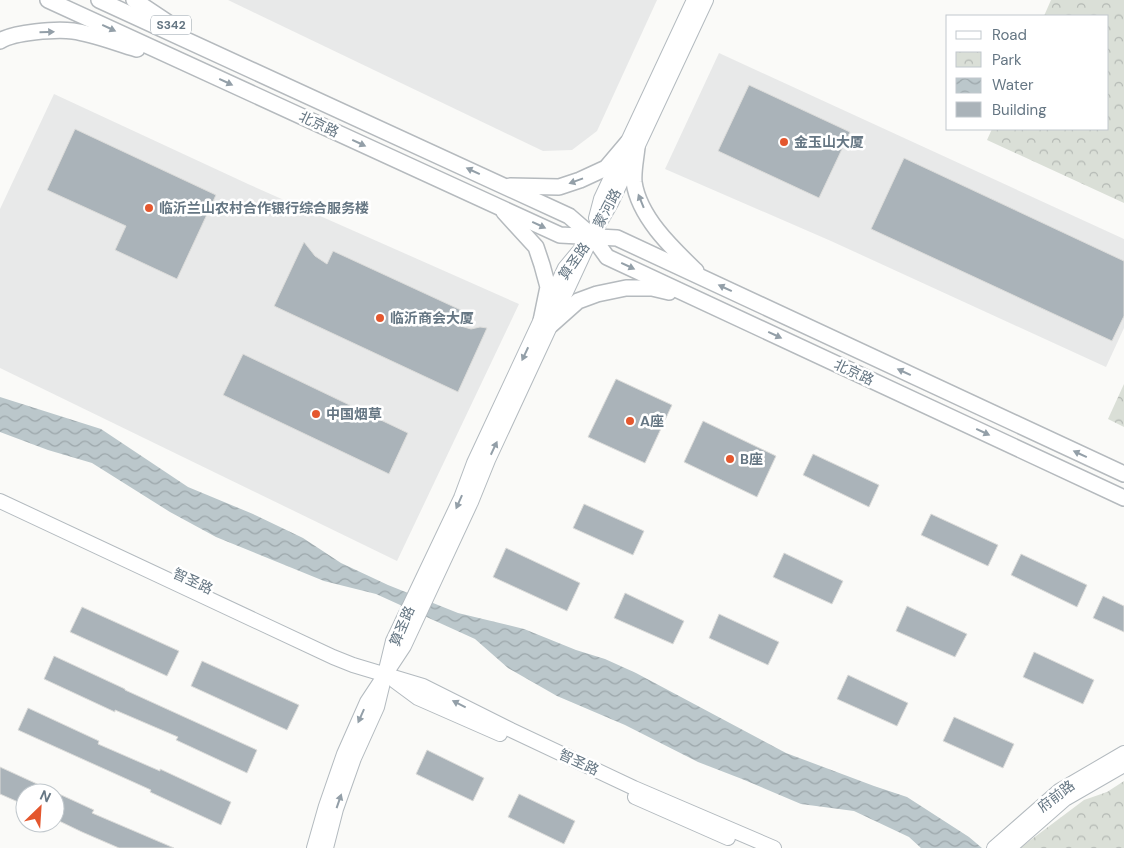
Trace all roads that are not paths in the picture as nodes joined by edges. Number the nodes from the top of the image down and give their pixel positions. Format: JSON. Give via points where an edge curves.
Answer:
{"nodes":[{"id":1,"x":48,"y":0,"type":"edge"},
{"id":2,"x":99,"y":0,"type":"edge"},
{"id":3,"x":134,"y":0,"type":"edge"},
{"id":4,"x":694,"y":0,"type":"edge"},
{"id":5,"x":706,"y":0,"type":"edge"},
{"id":6,"x":0,"y":41,"type":"edge"},
{"id":7,"x":209,"y":50,"type":"junction"},
{"id":8,"x":182,"y":61,"type":"junction"},
{"id":9,"x":632,"y":144,"type":"junction"},
{"id":10,"x":505,"y":186,"type":"junction"},
{"id":11,"x":499,"y":207,"type":"junction"},
{"id":12,"x":592,"y":236,"type":"junction"},
{"id":13,"x":704,"y":279,"type":"junction"},
{"id":14,"x":698,"y":299,"type":"junction"},
{"id":15,"x":546,"y":323,"type":"junction"},
{"id":16,"x":1124,"y":474,"type":"edge"},
{"id":17,"x":0,"y":492,"type":"edge"},
{"id":18,"x":1124,"y":498,"type":"edge"},
{"id":19,"x":0,"y":501,"type":"edge"},
{"id":20,"x":385,"y":674,"type":"junction"},
{"id":21,"x":1124,"y":753,"type":"edge"},
{"id":22,"x":1124,"y":765,"type":"edge"},
{"id":23,"x":1026,"y":825,"type":"junction"},
{"id":24,"x":314,"y":848,"type":"edge"},
{"id":25,"x":326,"y":848,"type":"edge"},
{"id":26,"x":752,"y":848,"type":"edge"},
{"id":27,"x":774,"y":848,"type":"edge"},
{"id":28,"x":994,"y":848,"type":"edge"},
{"id":29,"x":1009,"y":848,"type":"edge"}],
"edges":[{"from":1,"to":8,"type":"main road","name":"北京路","one_way":true},
{"from":2,"to":7,"type":"main road","name":"北京路"},
{"from":3,"to":7,"type":"main road","number":"S342"},
{"from":4,"to":9,"type":"street","name":"蒙河路"},
{"from":5,"to":9,"type":"street","name":"蒙河路"},
{"from":6,"to":8,"type":"main road","one_way":true,"via":[[7,36],[31,32],[72,31]]},
{"from":10,"to":7,"type":"main road","name":"北京路","one_way":true},
{"from":8,"to":11,"type":"main road","name":"北京路","one_way":true},
{"from":9,"to":10,"type":"main road","one_way":true,"via":[[606,168],[559,187]]},
{"from":9,"to":12,"type":"street","name":"蒙河路","via":[[611,203]]},
{"from":13,"to":9,"type":"main road","one_way":true,"via":[[665,240],[641,204],[634,182]]},
{"from":10,"to":12,"type":"main road","name":"北京路","via":[[569,216]]},
{"from":11,"to":12,"type":"main road","name":"北京路","one_way":true,"via":[[560,235]]},
{"from":11,"to":15,"type":"main road","via":[[536,247],[548,287]]},
{"from":12,"to":13,"type":"main road","name":"北京路","via":[[617,238]]},
{"from":12,"to":14,"type":"main road","name":"北京路","one_way":true,"via":[[607,257]]},
{"from":12,"to":15,"type":"street","name":"算圣路"},
{"from":16,"to":13,"type":"main road","name":"北京路","one_way":true},
{"from":14,"to":15,"type":"main road","via":[[652,288],[626,288],[578,301]]},
{"from":14,"to":18,"type":"main road","name":"北京路","one_way":true},
{"from":15,"to":20,"type":"street","name":"算圣路","via":[[409,622],[404,646]]},
{"from":17,"to":20,"type":"street","name":"智圣路"},
{"from":19,"to":20,"type":"street","name":"智圣路","via":[[333,657]]},
{"from":20,"to":24,"type":"street","name":"算圣路","one_way":true,"via":[[367,702],[344,754]]},
{"from":25,"to":20,"type":"street","name":"算圣路","one_way":true,"via":[[336,809],[377,707]]},
{"from":20,"to":26,"type":"street","name":"智圣路","via":[[418,698]]},
{"from":27,"to":20,"type":"street","name":"智圣路","one_way":true,"via":[[634,788],[423,686]]},
{"from":21,"to":23,"type":"street","name":"府前路","via":[[1059,791]]},
{"from":22,"to":23,"type":"street","name":"府前路"},
{"from":23,"to":28,"type":"street","name":"府前路"},
{"from":23,"to":29,"type":"street","name":"府前路"}]}
